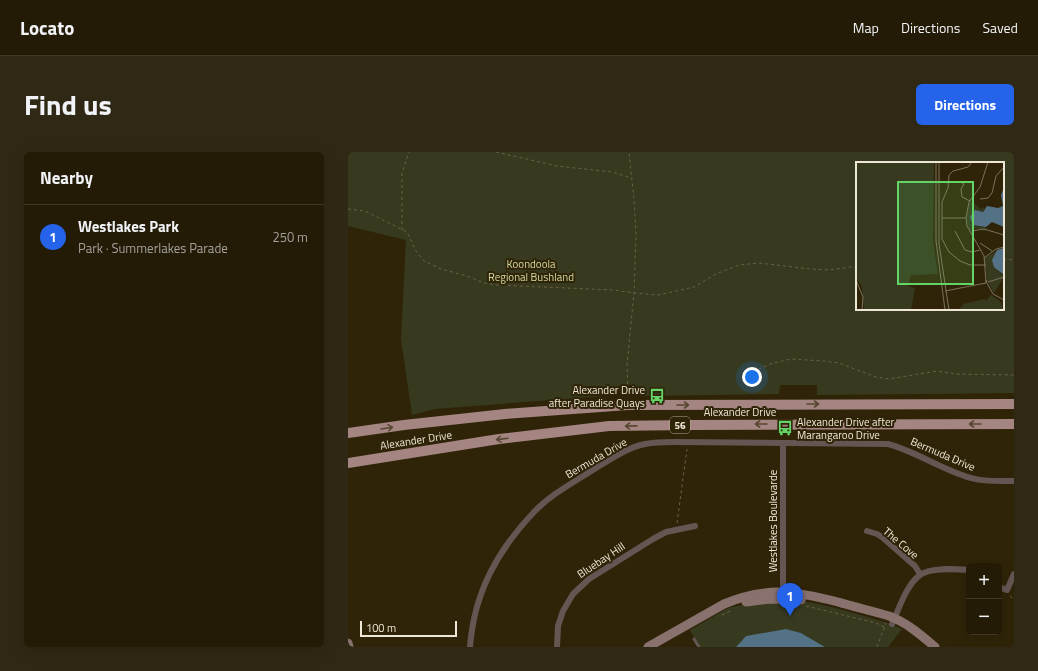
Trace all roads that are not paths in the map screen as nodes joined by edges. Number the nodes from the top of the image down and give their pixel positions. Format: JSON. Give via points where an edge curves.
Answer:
{"nodes":[{"id":1,"x":1014,"y":404,"type":"edge"},
{"id":2,"x":1014,"y":424,"type":"edge"},
{"id":3,"x":348,"y":433,"type":"edge"},
{"id":4,"x":782,"y":443,"type":"junction"},
{"id":5,"x":348,"y":463,"type":"edge"},
{"id":6,"x":1014,"y":481,"type":"edge"},
{"id":7,"x":695,"y":526,"type":"dead end"},
{"id":8,"x":866,"y":531,"type":"dead end"},
{"id":9,"x":966,"y":570,"type":"edge"},
{"id":10,"x":920,"y":574,"type":"junction"},
{"id":11,"x":1014,"y":574,"type":"edge"},
{"id":12,"x":1002,"y":588,"type":"edge"},
{"id":13,"x":783,"y":595,"type":"junction"},
{"id":14,"x":890,"y":623,"type":"junction"},
{"id":15,"x":694,"y":639,"type":"dead end"},
{"id":16,"x":348,"y":643,"type":"edge"},
{"id":17,"x":349,"y":647,"type":"edge"},
{"id":18,"x":470,"y":647,"type":"edge"},
{"id":19,"x":557,"y":647,"type":"edge"},
{"id":20,"x":648,"y":647,"type":"edge"},
{"id":21,"x":659,"y":647,"type":"edge"},
{"id":22,"x":699,"y":647,"type":"edge"},
{"id":23,"x":926,"y":647,"type":"edge"},
{"id":24,"x":935,"y":647,"type":"edge"}],
"edges":[{"from":3,"to":1,"type":"main road","name":"Alexander Drive","number":"56","one_way":true,"via":[[505,414],[628,405]]},
{"from":2,"to":5,"type":"main road","name":"Alexander Drive","number":"56","one_way":true,"via":[[609,426],[499,439]]},
{"from":4,"to":6,"type":"street","name":"Bermuda Drive","via":[[888,444],[913,452],[963,476],[987,481]]},
{"from":4,"to":13,"type":"street","name":"Westlakes Boulevarde"},
{"from":4,"to":18,"type":"street","name":"Bermuda Drive","via":[[688,442],[635,447],[558,492],[534,512],[496,561],[474,614]]},
{"from":7,"to":19,"type":"street","name":"Bluebay Hill","via":[[666,532],[588,578],[563,610],[558,626]]},
{"from":8,"to":10,"type":"street","name":"The Cove","via":[[882,537],[915,566]]},
{"from":9,"to":10,"type":"street","via":[[934,570]]},
{"from":10,"to":14,"type":"street","via":[[907,591]]},
{"from":11,"to":12,"type":"street","via":[[1006,590]]},
{"from":13,"to":14,"type":"street"},
{"from":13,"to":20,"type":"street","via":[[763,593],[724,604]]},
{"from":13,"to":21,"type":"street","via":[[728,608]]},
{"from":14,"to":23,"type":"street"},
{"from":14,"to":24,"type":"street","via":[[922,636]]},
{"from":15,"to":22,"type":"lane"},
{"from":16,"to":17,"type":"street"}]}
